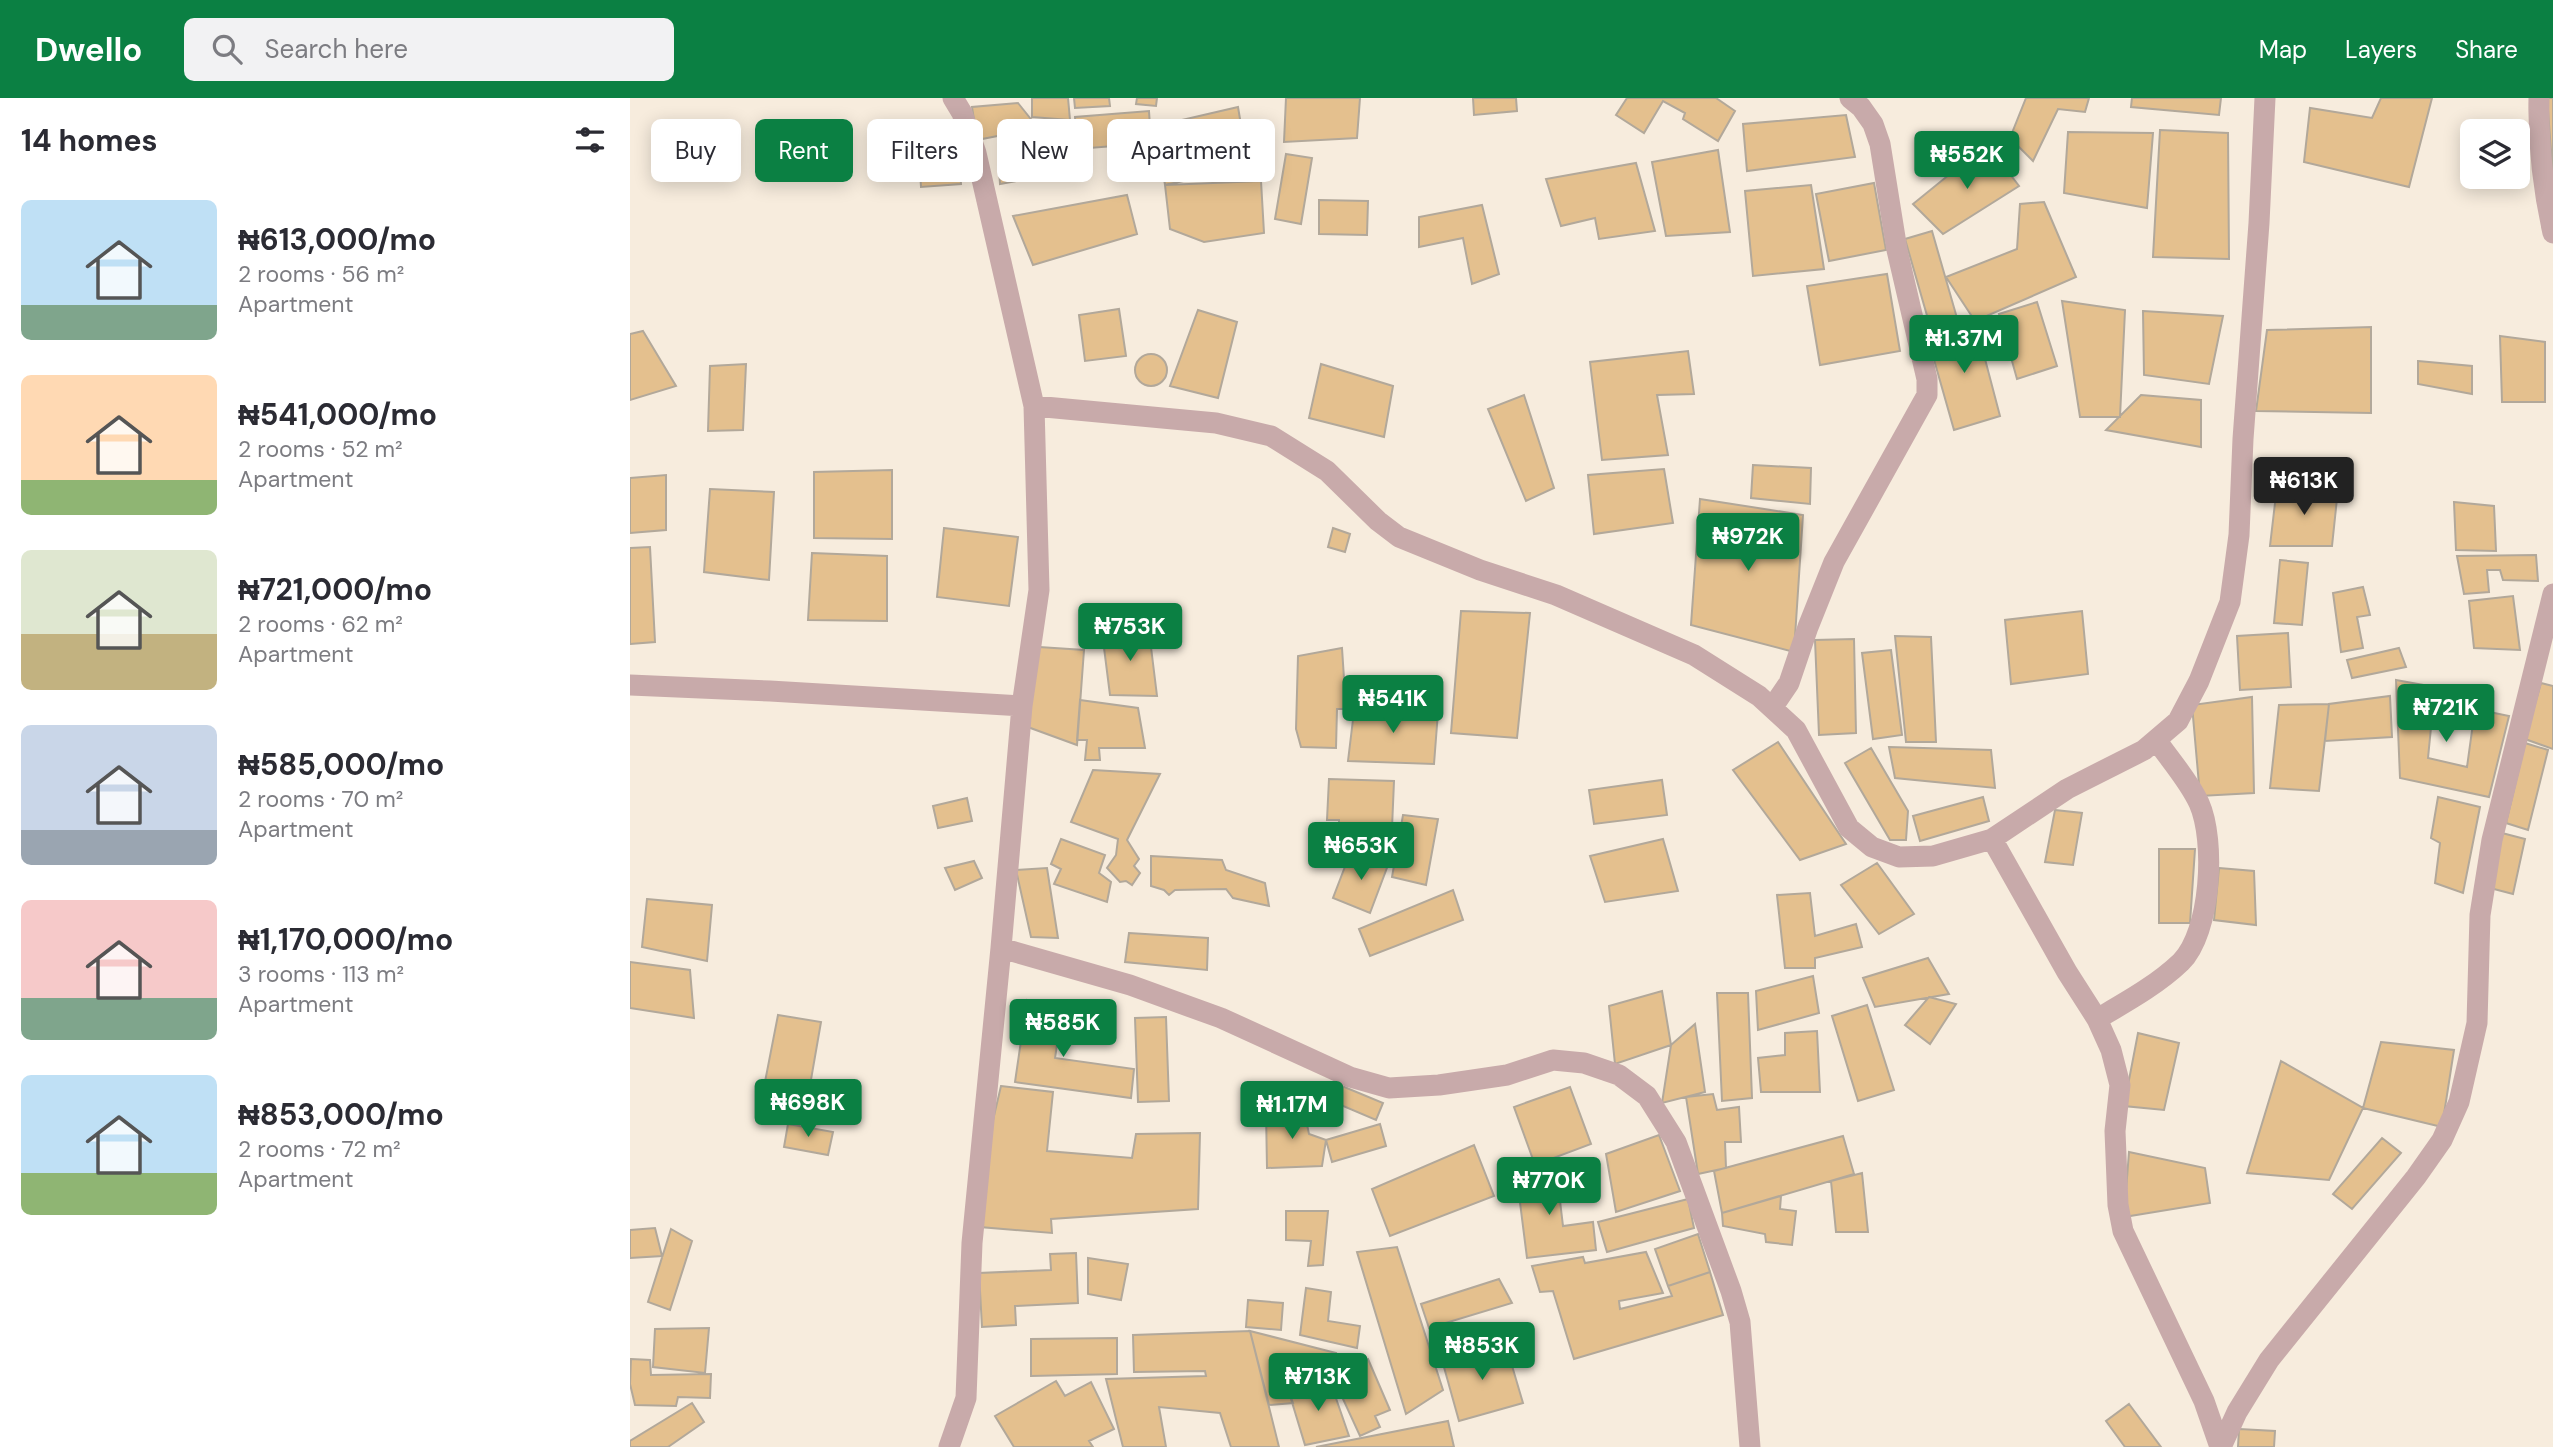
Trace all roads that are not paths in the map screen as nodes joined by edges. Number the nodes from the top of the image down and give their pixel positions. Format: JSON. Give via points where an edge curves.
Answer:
{"nodes":[{"id":1,"x":953,"y":98,"type":"edge"},
{"id":2,"x":1850,"y":98,"type":"edge"},
{"id":3,"x":2265,"y":98,"type":"edge"},
{"id":4,"x":2539,"y":98,"type":"edge"},
{"id":5,"x":2553,"y":233,"type":"edge"},
{"id":6,"x":1034,"y":406,"type":"junction"},
{"id":7,"x":2553,"y":594,"type":"edge"},
{"id":8,"x":630,"y":685,"type":"edge"},
{"id":9,"x":1022,"y":706,"type":"junction"},
{"id":10,"x":1772,"y":708,"type":"junction"},
{"id":11,"x":2157,"y":741,"type":"junction"},
{"id":12,"x":1992,"y":839,"type":"junction"},
{"id":13,"x":1002,"y":948,"type":"junction"},
{"id":14,"x":2097,"y":1019,"type":"junction"},
{"id":15,"x":949,"y":1447,"type":"edge"},
{"id":16,"x":1750,"y":1447,"type":"edge"},
{"id":17,"x":2221,"y":1447,"type":"edge"}],
"edges":[{"from":1,"to":6,"type":"street","via":[[976,153]]},
{"from":2,"to":10,"type":"street","via":[[1873,124],[1880,144],[1927,395],[1834,562],[1789,683]]},
{"from":3,"to":11,"type":"street","via":[[2239,535],[2230,602],[2178,721]]},
{"from":4,"to":5,"type":"street","via":[[2538,140]]},
{"from":6,"to":9,"type":"street","via":[[1039,590]]},
{"from":6,"to":10,"type":"street","via":[[1216,423],[1271,436],[1327,471],[1399,537],[1556,595],[1694,655]]},
{"from":7,"to":17,"type":"street","via":[[2492,840],[2480,915],[2477,1023],[2459,1102],[2442,1140],[2416,1177],[2269,1360]]},
{"from":8,"to":9,"type":"street"},
{"from":9,"to":13,"type":"street"},
{"from":10,"to":12,"type":"street","via":[[1796,730],[1849,828],[1872,847],[1899,857],[1933,856]]},
{"from":11,"to":12,"type":"street","via":[[2067,789]]},
{"from":11,"to":14,"type":"street","via":[[2199,803],[2206,826],[2208,868],[2201,926],[2182,961]]},
{"from":12,"to":14,"type":"street"},
{"from":13,"to":15,"type":"street","via":[[972,1243],[966,1398]]},
{"from":13,"to":16,"type":"street","via":[[1130,985],[1221,1018],[1350,1077],[1389,1088],[1507,1074],[1553,1060],[1619,1074],[1647,1096],[1676,1142],[1731,1291],[1740,1322]]},
{"from":14,"to":17,"type":"street","via":[[2120,1085],[2115,1131],[2123,1231],[2204,1401]]}]}
